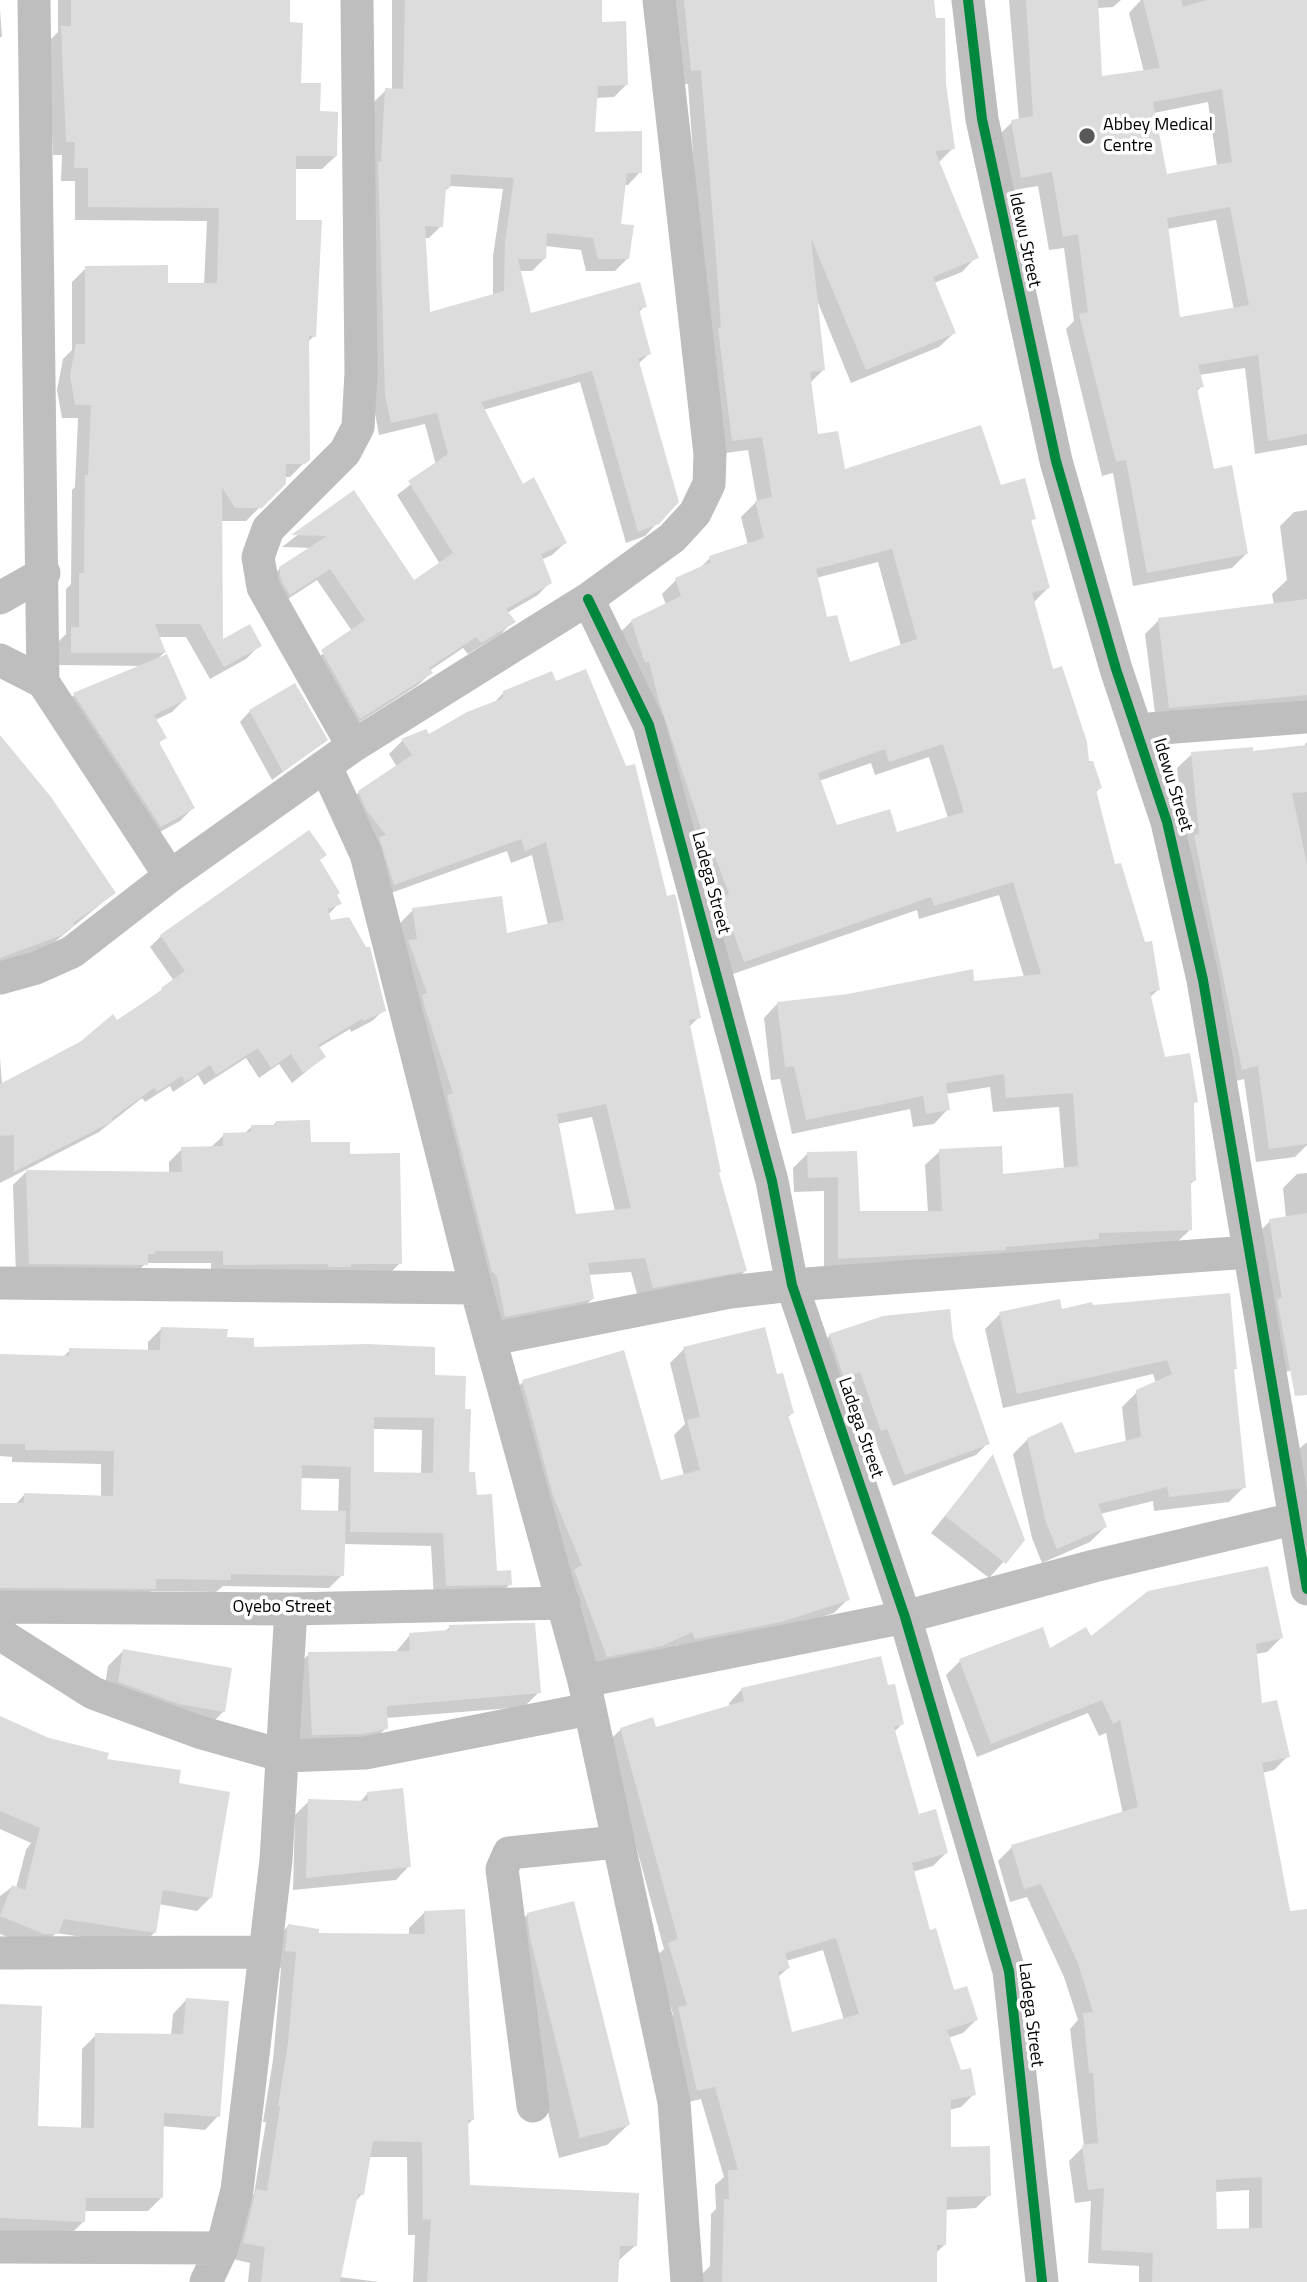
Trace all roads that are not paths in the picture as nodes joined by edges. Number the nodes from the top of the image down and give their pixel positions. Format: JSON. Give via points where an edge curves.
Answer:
{"nodes":[{"id":1,"x":34,"y":0,"type":"edge"},
{"id":2,"x":357,"y":0,"type":"edge"},
{"id":3,"x":659,"y":0,"type":"edge"},
{"id":4,"x":968,"y":0,"type":"edge"},
{"id":5,"x":44,"y":573,"type":"junction"},
{"id":6,"x":0,"y":598,"type":"edge"},
{"id":7,"x":588,"y":599,"type":"junction"},
{"id":8,"x":0,"y":660,"type":"edge"},
{"id":9,"x":43,"y":682,"type":"junction"},
{"id":10,"x":1307,"y":717,"type":"edge"},
{"id":11,"x":1136,"y":730,"type":"junction"},
{"id":12,"x":353,"y":747,"type":"junction"},
{"id":13,"x":326,"y":767,"type":"junction"},
{"id":14,"x":170,"y":876,"type":"junction"},
{"id":15,"x":0,"y":978,"type":"edge"},
{"id":16,"x":1249,"y":1252,"type":"junction"},
{"id":17,"x":0,"y":1283,"type":"edge"},
{"id":18,"x":792,"y":1285,"type":"junction"},
{"id":19,"x":476,"y":1289,"type":"junction"},
{"id":20,"x":492,"y":1339,"type":"junction"},
{"id":21,"x":1297,"y":1518,"type":"junction"},
{"id":22,"x":1307,"y":1589,"type":"edge"},
{"id":23,"x":565,"y":1603,"type":"junction"},
{"id":24,"x":0,"y":1607,"type":"edge"},
{"id":25,"x":291,"y":1609,"type":"junction"},
{"id":26,"x":905,"y":1617,"type":"junction"},
{"id":27,"x":0,"y":1634,"type":"edge"},
{"id":28,"x":586,"y":1695,"type":"junction"},
{"id":29,"x":284,"y":1756,"type":"junction"},
{"id":30,"x":617,"y":1842,"type":"junction"},
{"id":31,"x":263,"y":1952,"type":"junction"},
{"id":32,"x":0,"y":1953,"type":"edge"},
{"id":33,"x":533,"y":2106,"type":"dead end"},
{"id":34,"x":0,"y":2248,"type":"edge"},
{"id":35,"x":222,"y":2248,"type":"junction"},
{"id":36,"x":206,"y":2282,"type":"edge"},
{"id":37,"x":687,"y":2282,"type":"edge"},
{"id":38,"x":1042,"y":2282,"type":"edge"}],
"edges":[{"from":1,"to":5,"type":"street"},
{"from":2,"to":12,"type":"street","via":[[358,427],[345,452],[268,529],[258,557],[262,587]]},
{"from":3,"to":7,"type":"street","via":[[710,454],[709,484],[695,513],[672,538]]},
{"from":4,"to":11,"type":"street","name":"Idewu Street","via":[[982,119],[1056,461]]},
{"from":5,"to":6,"type":"street"},
{"from":5,"to":9,"type":"street"},
{"from":7,"to":12,"type":"street"},
{"from":7,"to":18,"type":"street","name":"Ladega Street","via":[[649,725],[772,1181]]},
{"from":8,"to":9,"type":"street"},
{"from":9,"to":14,"type":"street"},
{"from":10,"to":11,"type":"street"},
{"from":11,"to":16,"type":"street","name":"Idewu Street","via":[[1167,822],[1203,980]]},
{"from":12,"to":13,"type":"street"},
{"from":13,"to":14,"type":"street"},
{"from":13,"to":19,"type":"street","via":[[366,854]]},
{"from":14,"to":15,"type":"street","via":[[72,952]]},
{"from":16,"to":18,"type":"street"},
{"from":16,"to":21,"type":"street","name":"Idewu Street"},
{"from":17,"to":19,"type":"street"},
{"from":18,"to":20,"type":"street","via":[[730,1292]]},
{"from":18,"to":26,"type":"street","name":"Ladega Street"},
{"from":19,"to":20,"type":"street"},
{"from":20,"to":23,"type":"street"},
{"from":21,"to":22,"type":"street","name":"Idewu Street"},
{"from":21,"to":26,"type":"street"},
{"from":23,"to":25,"type":"street","name":"Oyebo Street"},
{"from":23,"to":28,"type":"street"},
{"from":24,"to":25,"type":"street","name":"Oyebo Street"},
{"from":25,"to":29,"type":"street"},
{"from":26,"to":28,"type":"street"},
{"from":26,"to":38,"type":"street","name":"Ladega Street","via":[[1009,1971]]},
{"from":27,"to":29,"type":"street","via":[[93,1693]]},
{"from":28,"to":29,"type":"street","via":[[365,1754]]},
{"from":28,"to":30,"type":"street"},
{"from":29,"to":31,"type":"street"},
{"from":30,"to":33,"type":"street","via":[[509,1853],[502,1869]]},
{"from":30,"to":37,"type":"street","via":[[674,2102]]},
{"from":31,"to":32,"type":"street"},
{"from":31,"to":35,"type":"street","via":[[237,2190]]},
{"from":34,"to":35,"type":"street"},
{"from":35,"to":36,"type":"street"}]}
